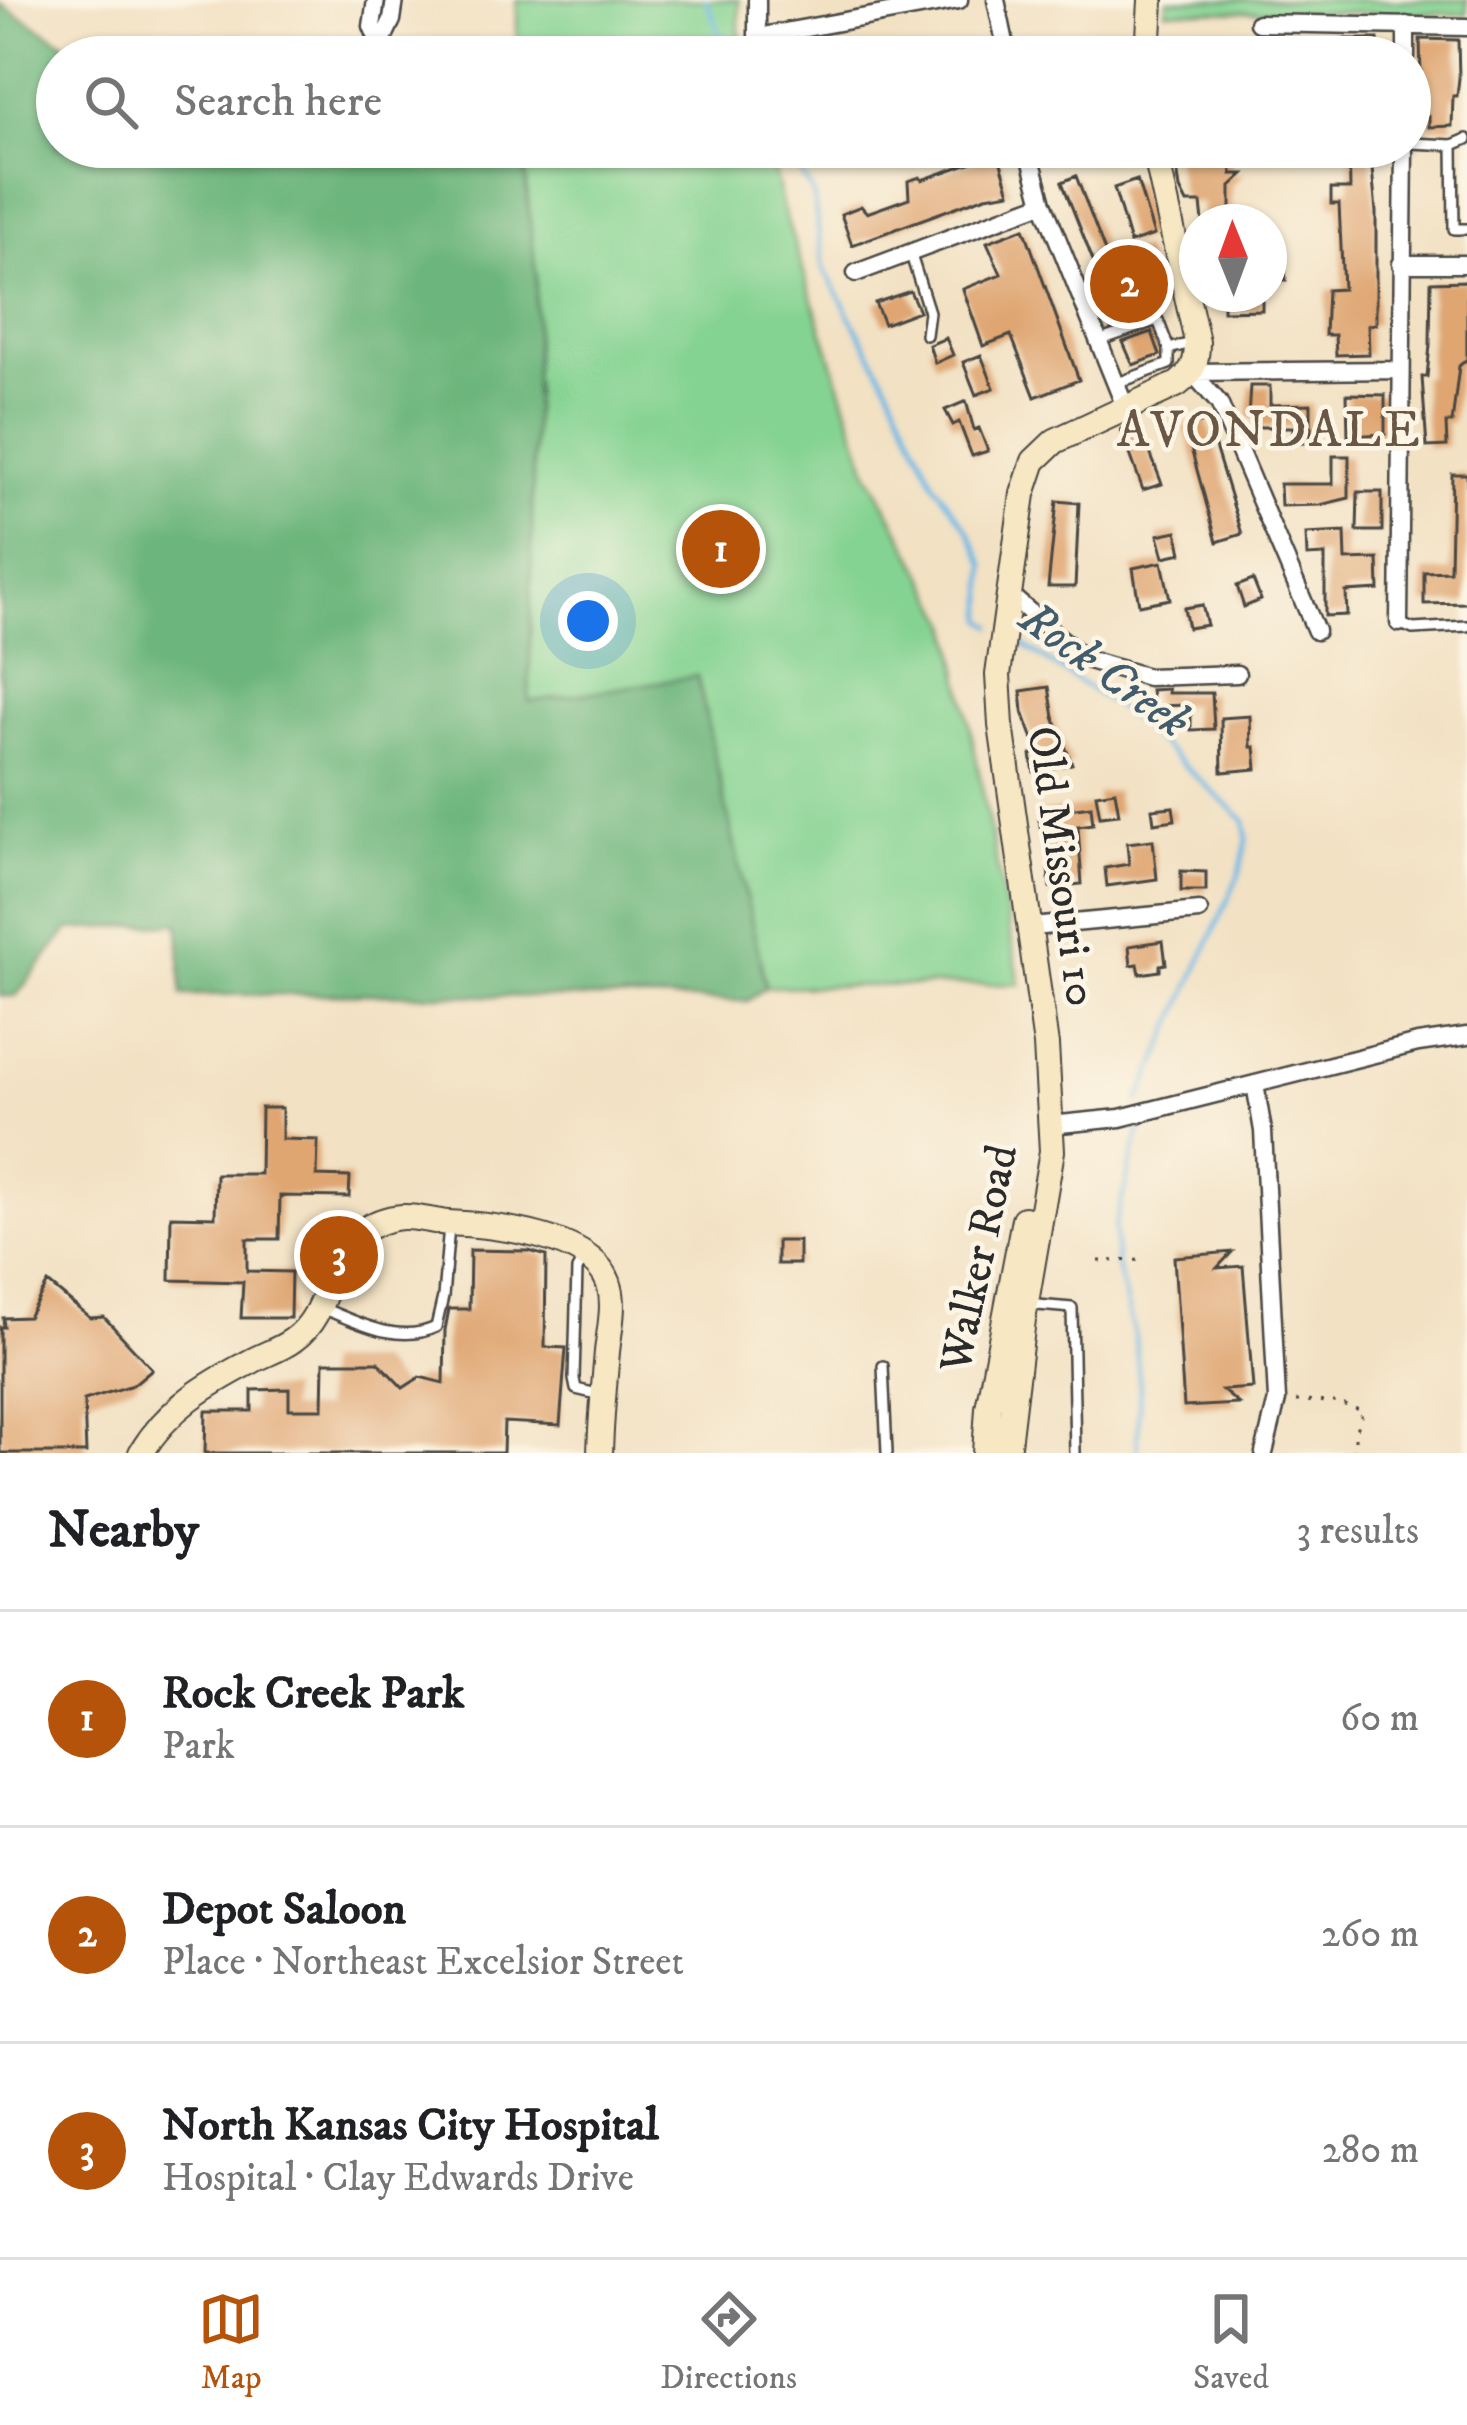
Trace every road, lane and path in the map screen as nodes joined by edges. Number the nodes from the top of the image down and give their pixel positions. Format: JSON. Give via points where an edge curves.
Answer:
{"nodes":[{"id":1,"x":376,"y":0,"type":"edge"},
{"id":2,"x":395,"y":0,"type":"edge"},
{"id":3,"x":757,"y":0,"type":"edge"},
{"id":4,"x":959,"y":0,"type":"edge"},
{"id":5,"x":996,"y":0,"type":"edge"},
{"id":6,"x":1151,"y":0,"type":"edge"},
{"id":7,"x":1258,"y":23,"type":"dead end"},
{"id":8,"x":1406,"y":25,"type":"junction"},
{"id":9,"x":1467,"y":27,"type":"edge"},
{"id":10,"x":376,"y":36,"type":"edge"},
{"id":11,"x":384,"y":36,"type":"edge"},
{"id":12,"x":757,"y":36,"type":"edge"},
{"id":13,"x":762,"y":36,"type":"edge"},
{"id":14,"x":1003,"y":36,"type":"edge"},
{"id":15,"x":1149,"y":36,"type":"edge"},
{"id":16,"x":1406,"y":36,"type":"edge"},
{"id":17,"x":1467,"y":139,"type":"edge"},
{"id":18,"x":1431,"y":145,"type":"edge"},
{"id":19,"x":1454,"y":145,"type":"junction"},
{"id":20,"x":1033,"y":168,"type":"edge"},
{"id":21,"x":1159,"y":168,"type":"edge"},
{"id":22,"x":1406,"y":168,"type":"edge"},
{"id":23,"x":1042,"y":203,"type":"junction"},
{"id":24,"x":1467,"y":229,"type":"edge"},
{"id":25,"x":911,"y":254,"type":"junction"},
{"id":26,"x":1401,"y":264,"type":"junction"},
{"id":27,"x":1467,"y":264,"type":"edge"},
{"id":28,"x":856,"y":273,"type":"dead end"},
{"id":29,"x":926,"y":335,"type":"dead end"},
{"id":30,"x":1098,"y":341,"type":"junction"},
{"id":31,"x":1197,"y":342,"type":"junction"},
{"id":32,"x":1169,"y":349,"type":"junction"},
{"id":33,"x":1400,"y":370,"type":"junction"},
{"id":34,"x":1180,"y":373,"type":"junction"},
{"id":35,"x":1115,"y":384,"type":"junction"},
{"id":36,"x":1126,"y":409,"type":"junction"},
{"id":37,"x":1008,"y":605,"type":"junction"},
{"id":38,"x":1399,"y":623,"type":"joint"},
{"id":39,"x":1467,"y":626,"type":"edge"},
{"id":40,"x":1316,"y":631,"type":"dead end"},
{"id":41,"x":1237,"y":674,"type":"dead end"},
{"id":42,"x":1199,"y":910,"type":"dead end"},
{"id":43,"x":1032,"y":927,"type":"junction"},
{"id":44,"x":1467,"y":1036,"type":"edge"},
{"id":45,"x":1256,"y":1084,"type":"junction"},
{"id":46,"x":1050,"y":1125,"type":"junction"},
{"id":47,"x":450,"y":1222,"type":"junction"},
{"id":48,"x":586,"y":1256,"type":"junction"},
{"id":49,"x":1147,"y":1260,"type":"dead end"},
{"id":50,"x":1099,"y":1261,"type":"dead end"},
{"id":51,"x":1017,"y":1301,"type":"junction"},
{"id":52,"x":322,"y":1308,"type":"junction"},
{"id":53,"x":883,"y":1366,"type":"dead end"},
{"id":54,"x":603,"y":1395,"type":"junction"},
{"id":55,"x":1277,"y":1400,"type":"junction"},
{"id":56,"x":141,"y":1453,"type":"edge"},
{"id":57,"x":600,"y":1453,"type":"edge"},
{"id":58,"x":887,"y":1453,"type":"edge"},
{"id":59,"x":985,"y":1453,"type":"edge"},
{"id":60,"x":1007,"y":1453,"type":"edge"},
{"id":61,"x":1075,"y":1453,"type":"edge"},
{"id":62,"x":1264,"y":1453,"type":"edge"},
{"id":63,"x":1355,"y":1453,"type":"edge"}],
"edges":[{"from":1,"to":10,"type":"street"},
{"from":2,"to":11,"type":"street"},
{"from":3,"to":12,"type":"street"},
{"from":4,"to":13,"type":"street"},
{"from":5,"to":14,"type":"street"},
{"from":6,"to":15,"type":"street"},
{"from":7,"to":8,"type":"street"},
{"from":8,"to":9,"type":"street"},
{"from":8,"to":16,"type":"street"},
{"from":17,"to":19,"type":"lane"},
{"from":18,"to":19,"type":"lane"},
{"from":19,"to":24,"type":"lane","via":[[1454,229]]},
{"from":20,"to":23,"type":"street"},
{"from":21,"to":31,"type":"street"},
{"from":22,"to":26,"type":"street"},
{"from":23,"to":25,"type":"street"},
{"from":23,"to":30,"type":"street"},
{"from":25,"to":28,"type":"street"},
{"from":25,"to":29,"type":"lane","via":[[929,313]]},
{"from":26,"to":27,"type":"street"},
{"from":26,"to":33,"type":"street"},
{"from":30,"to":32,"type":"lane","via":[[1158,320]]},
{"from":30,"to":35,"type":"street"},
{"from":31,"to":32,"type":"lane"},
{"from":31,"to":34,"type":"street","via":[[1197,360]]},
{"from":32,"to":34,"type":"lane"},
{"from":33,"to":34,"type":"street"},
{"from":33,"to":38,"type":"street"},
{"from":34,"to":35,"type":"lane"},
{"from":34,"to":36,"type":"street","name":"Old Missouri 10"},
{"from":34,"to":40,"type":"street","via":[[1219,404]]},
{"from":35,"to":36,"type":"street"},
{"from":36,"to":37,"type":"street","name":"Old Missouri 10","via":[[1055,441],[1034,461]]},
{"from":37,"to":41,"type":"street","via":[[1085,658],[1148,677]]},
{"from":37,"to":43,"type":"street","name":"Old Missouri 10","via":[[1000,725]]},
{"from":38,"to":39,"type":"lane"},
{"from":42,"to":43,"type":"street"},
{"from":43,"to":46,"type":"street","name":"Old Missouri 10"},
{"from":44,"to":45,"type":"street"},
{"from":45,"to":46,"type":"street","via":[[1120,1118]]},
{"from":45,"to":55,"type":"street"},
{"from":46,"to":51,"type":"street","name":"Walker Road","via":[[1052,1150]]},
{"from":47,"to":48,"type":"street","via":[[549,1239]]},
{"from":47,"to":52,"type":"street","via":[[406,1216],[363,1230],[341,1254]]},
{"from":47,"to":52,"type":"lane","via":[[436,1327],[375,1330]]},
{"from":48,"to":54,"type":"street","via":[[610,1286]]},
{"from":48,"to":54,"type":"lane","via":[[577,1270],[574,1379],[576,1389]]},
{"from":49,"to":50,"type":"path"},
{"from":51,"to":59,"type":"street","name":"Walker Road","via":[[988,1408]]},
{"from":51,"to":60,"type":"street","name":"Walker Road"},
{"from":51,"to":61,"type":"lane","via":[[1072,1308]]},
{"from":52,"to":56,"type":"street","via":[[293,1341],[188,1396]]},
{"from":53,"to":58,"type":"lane"},
{"from":54,"to":57,"type":"street"},
{"from":55,"to":62,"type":"street"},
{"from":55,"to":63,"type":"path","via":[[1363,1411]]}]}
